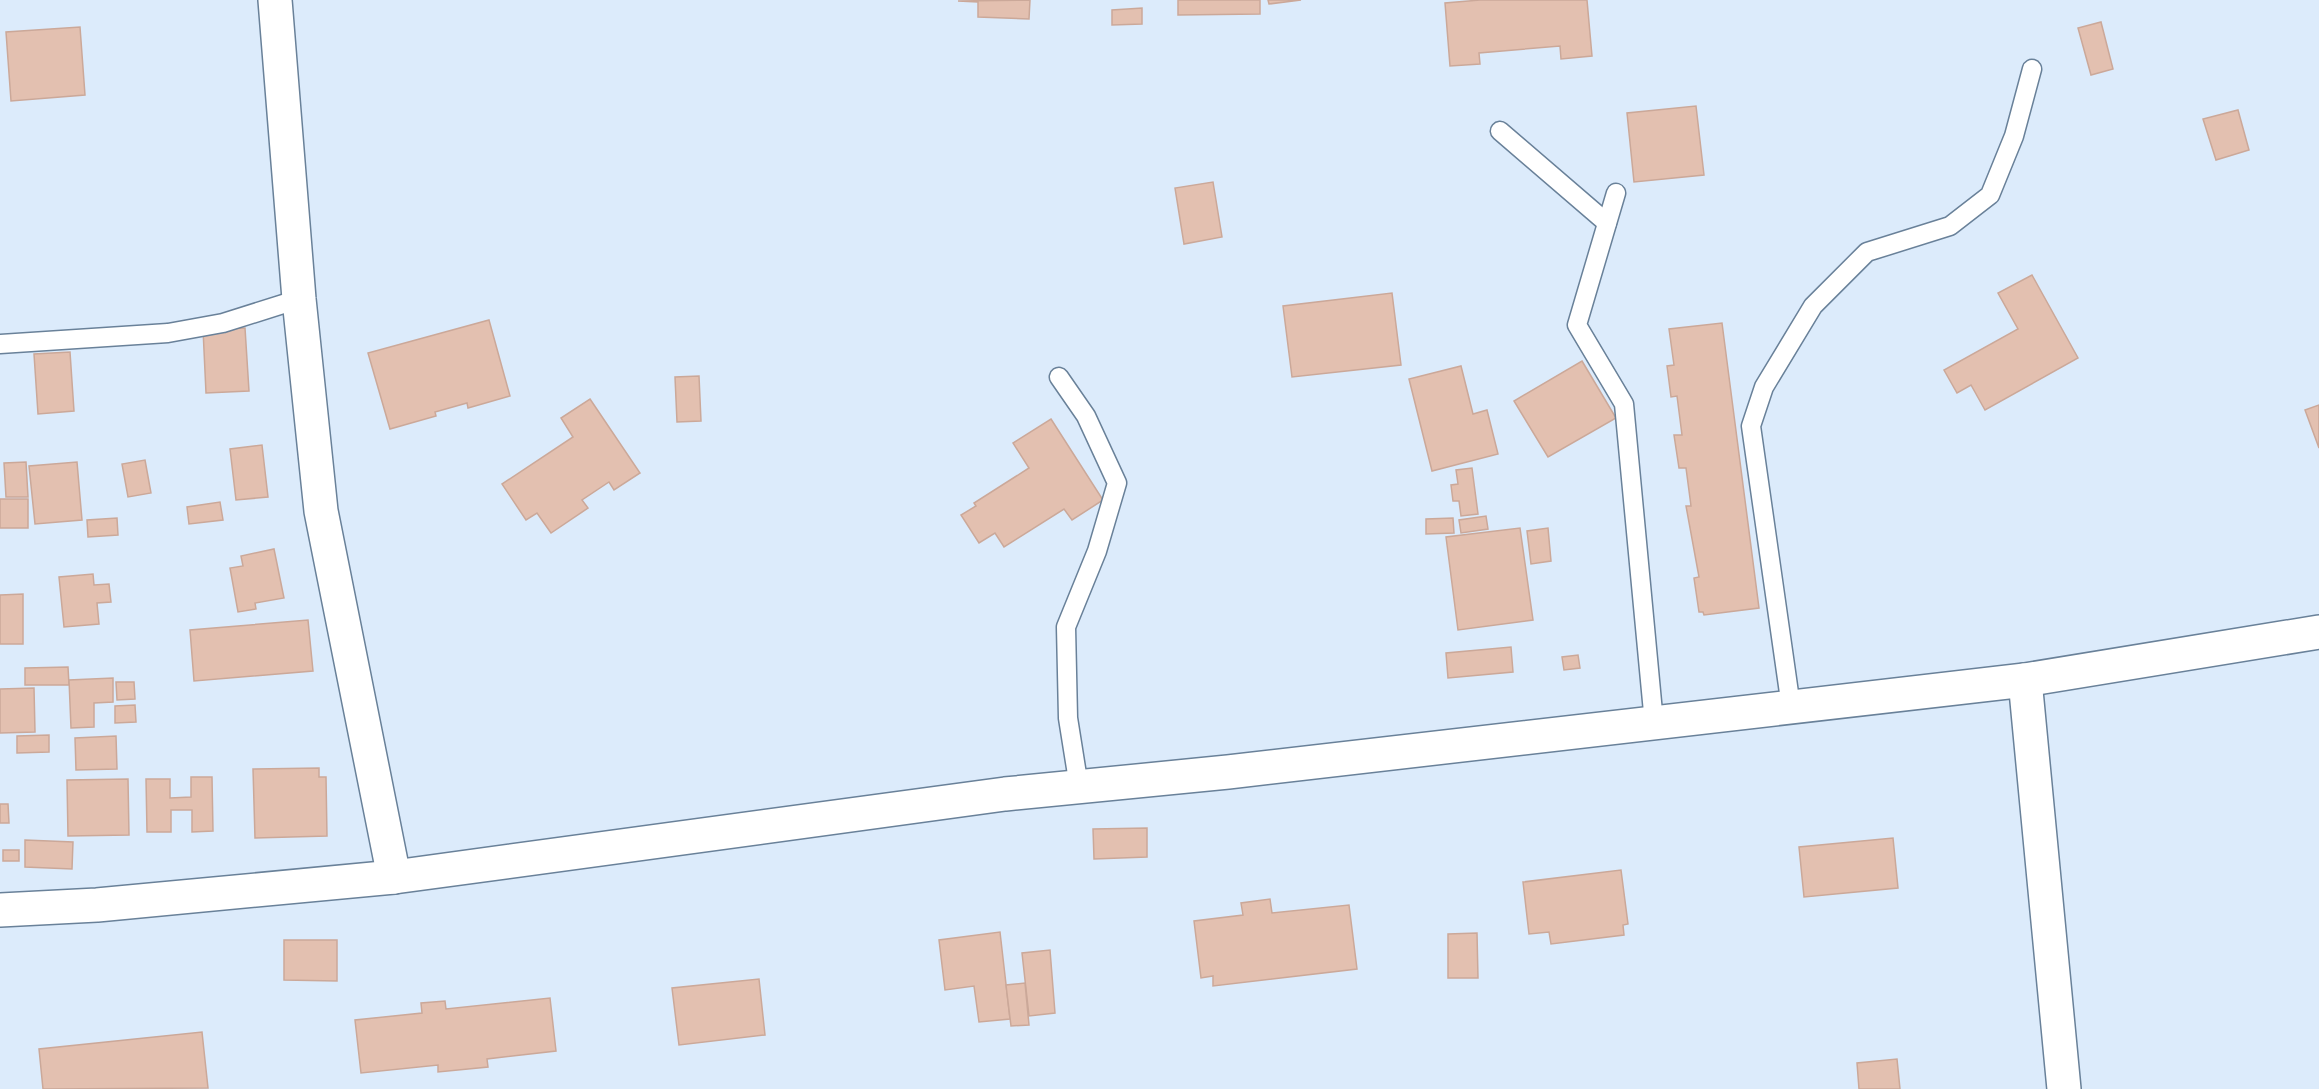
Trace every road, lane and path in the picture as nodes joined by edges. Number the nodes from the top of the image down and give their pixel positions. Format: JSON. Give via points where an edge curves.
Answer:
{"nodes":[{"id":1,"x":275,"y":0,"type":"edge"},
{"id":2,"x":2032,"y":69,"type":"dead end"},
{"id":3,"x":1500,"y":131,"type":"dead end"},
{"id":4,"x":1616,"y":193,"type":"dead end"},
{"id":5,"x":1607,"y":223,"type":"junction"},
{"id":6,"x":299,"y":299,"type":"junction"},
{"id":7,"x":0,"y":344,"type":"edge"},
{"id":8,"x":1059,"y":378,"type":"dead end"},
{"id":9,"x":2319,"y":632,"type":"edge"},
{"id":10,"x":2025,"y":680,"type":"junction"},
{"id":11,"x":1791,"y":707,"type":"junction"},
{"id":12,"x":1654,"y":723,"type":"junction"},
{"id":13,"x":1079,"y":787,"type":"junction"},
{"id":14,"x":394,"y":877,"type":"junction"},
{"id":15,"x":0,"y":910,"type":"edge"},
{"id":16,"x":2064,"y":1089,"type":"edge"}],
"edges":[{"from":1,"to":6,"type":"street"},
{"from":2,"to":11,"type":"lane","via":[[2014,136],[1990,195],[1950,226],[1867,252],[1813,306],[1764,387],[1752,426]]},
{"from":3,"to":5,"type":"lane"},
{"from":4,"to":5,"type":"lane"},
{"from":5,"to":12,"type":"lane","via":[[1577,325],[1624,404]]},
{"from":6,"to":7,"type":"lane","via":[[223,323],[168,333]]},
{"from":6,"to":14,"type":"street","via":[[321,511]]},
{"from":8,"to":13,"type":"lane","via":[[1086,416],[1117,483],[1097,551],[1066,627],[1068,718]]},
{"from":9,"to":10,"type":"street"},
{"from":10,"to":11,"type":"street"},
{"from":10,"to":16,"type":"street"},
{"from":11,"to":12,"type":"street"},
{"from":12,"to":13,"type":"street"},
{"from":13,"to":14,"type":"street"},
{"from":14,"to":15,"type":"street","via":[[97,905]]}]}
